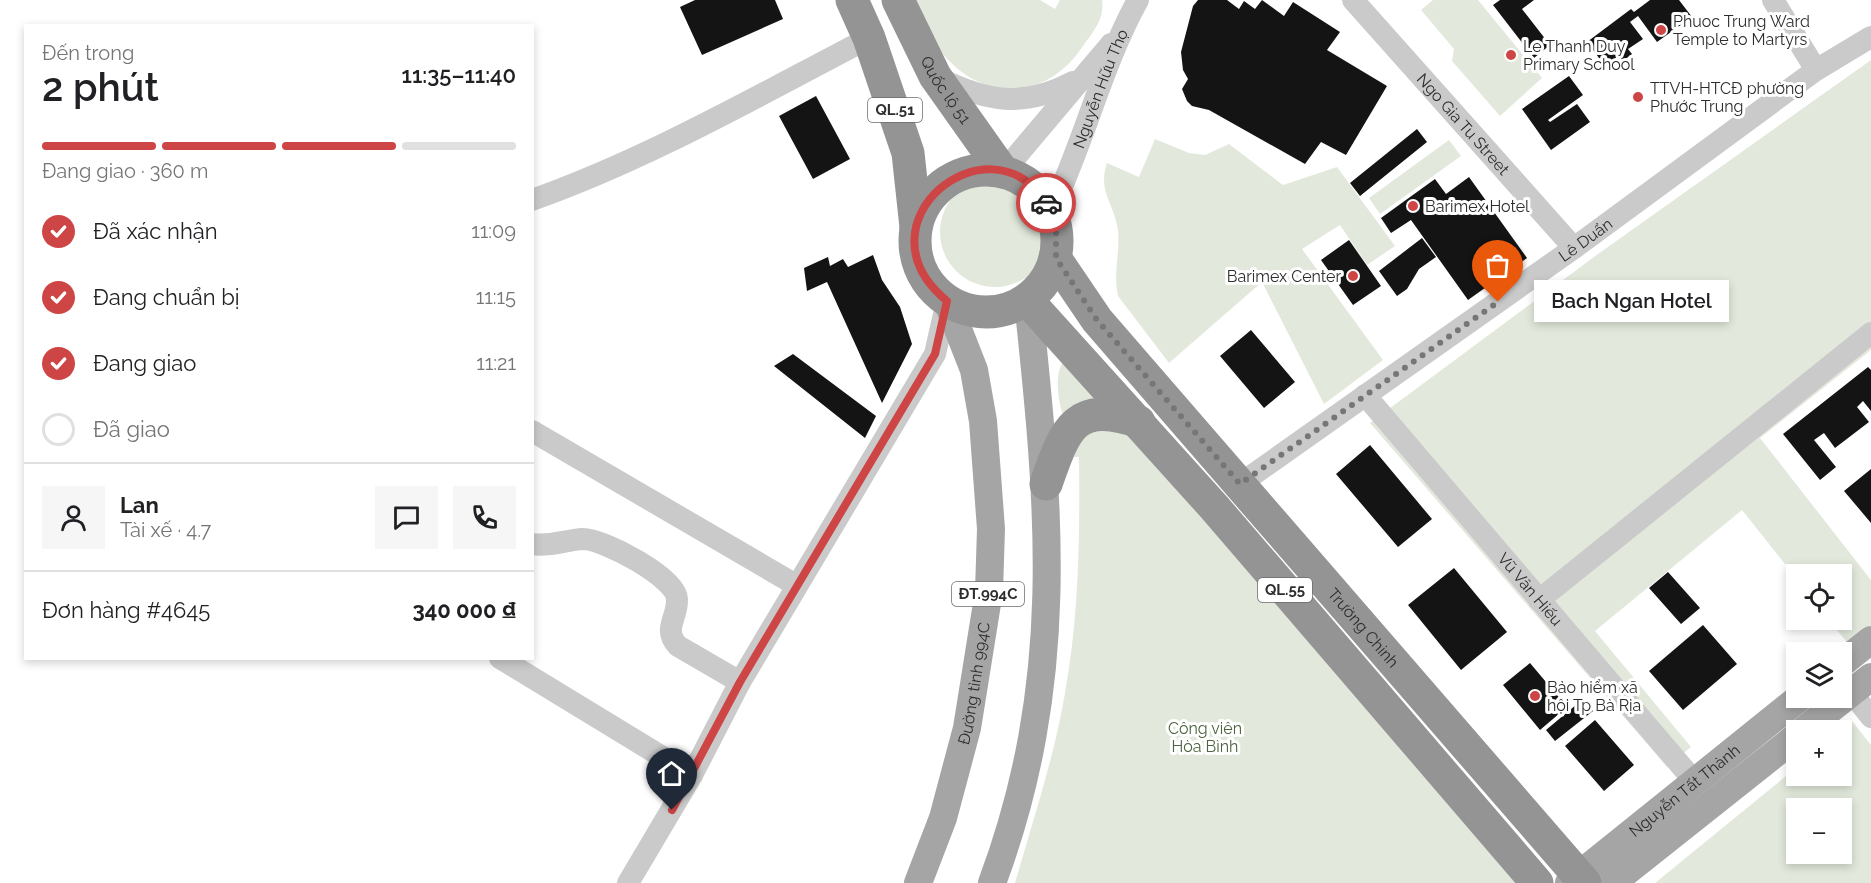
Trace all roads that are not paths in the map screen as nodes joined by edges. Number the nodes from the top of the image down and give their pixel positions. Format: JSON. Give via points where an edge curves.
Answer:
{"nodes":[{"id":1,"x":852,"y":0,"type":"edge"},
{"id":2,"x":898,"y":0,"type":"edge"},
{"id":3,"x":1138,"y":0,"type":"edge"},
{"id":4,"x":1353,"y":0,"type":"edge"},
{"id":5,"x":1773,"y":0,"type":"edge"},
{"id":6,"x":1120,"y":34,"type":"junction"},
{"id":7,"x":1871,"y":37,"type":"edge"},
{"id":8,"x":869,"y":38,"type":"junction"},
{"id":9,"x":1816,"y":70,"type":"junction"},
{"id":10,"x":935,"y":76,"type":"junction"},
{"id":11,"x":1082,"y":77,"type":"junction"},
{"id":12,"x":1004,"y":172,"type":"junction"},
{"id":13,"x":534,"y":199,"type":"edge"},
{"id":14,"x":1051,"y":211,"type":"junction"},
{"id":15,"x":916,"y":226,"type":"junction"},
{"id":16,"x":1574,"y":248,"type":"junction"},
{"id":17,"x":1056,"y":258,"type":"junction"},
{"id":18,"x":947,"y":301,"type":"junction"},
{"id":19,"x":1028,"y":301,"type":"junction"},
{"id":20,"x":1871,"y":333,"type":"edge"},
{"id":21,"x":1365,"y":395,"type":"junction"},
{"id":22,"x":1139,"y":422,"type":"junction"},
{"id":23,"x":534,"y":432,"type":"edge"},
{"id":24,"x":1046,"y":484,"type":"junction"},
{"id":25,"x":1240,"y":484,"type":"junction"},
{"id":26,"x":534,"y":543,"type":"edge"},
{"id":27,"x":796,"y":585,"type":"junction"},
{"id":28,"x":1539,"y":600,"type":"junction"},
{"id":29,"x":1871,"y":640,"type":"edge"},
{"id":30,"x":1852,"y":655,"type":"edge"},
{"id":31,"x":503,"y":660,"type":"edge"},
{"id":32,"x":740,"y":682,"type":"junction"},
{"id":33,"x":1855,"y":683,"type":"edge"},
{"id":34,"x":1787,"y":708,"type":"edge"},
{"id":35,"x":1871,"y":717,"type":"edge"},
{"id":36,"x":1815,"y":720,"type":"edge"},
{"id":37,"x":1786,"y":745,"type":"edge"},
{"id":38,"x":692,"y":775,"type":"junction"},
{"id":39,"x":1695,"y":782,"type":"junction"},
{"id":40,"x":1578,"y":880,"type":"edge"},
{"id":41,"x":628,"y":883,"type":"edge"},
{"id":42,"x":918,"y":883,"type":"edge"},
{"id":43,"x":992,"y":883,"type":"edge"},
{"id":44,"x":1537,"y":883,"type":"edge"},
{"id":45,"x":1612,"y":883,"type":"edge"}],
"edges":[{"from":1,"to":8,"type":"highway","number":"QL.51"},
{"from":2,"to":10,"type":"highway","name":"Quốc lộ 51","number":"QL.51"},
{"from":3,"to":6,"type":"street"},
{"from":4,"to":16,"type":"street","name":"Ngo Gia Tu Street"},
{"from":5,"to":9,"type":"street"},
{"from":6,"to":11,"type":"street","name":"Nguyễn Hữu Thọ"},
{"from":6,"to":14,"type":"street","name":"Nguyễn Hữu Thọ"},
{"from":7,"to":9,"type":"street","name":"Lê Duẩn"},
{"from":8,"to":13,"type":"street","via":[[632,159]]},
{"from":8,"to":15,"type":"highway","number":"QL.51","via":[[908,153]]},
{"from":9,"to":16,"type":"street","name":"Lê Duẩn"},
{"from":10,"to":11,"type":"street","via":[[976,95],[1006,100],[1033,98]]},
{"from":10,"to":12,"type":"highway","name":"Quốc lộ 51","number":"QL.51"},
{"from":11,"to":12,"type":"street","name":"Nguyễn Hữu Thọ"},
{"from":12,"to":14,"type":"highway","via":[[1031,187]]},
{"from":12,"to":15,"type":"highway","via":[[975,171],[948,181],[927,200]]},
{"from":14,"to":17,"type":"highway","via":[[1056,226]]},
{"from":15,"to":18,"type":"highway","via":[[914,244],[924,276]]},
{"from":16,"to":21,"type":"street","name":"Lê Duẩn"},
{"from":17,"to":19,"type":"highway"},
{"from":17,"to":25,"type":"highway","name":"Trường Chinh","number":"QL.55","via":[[1097,320]]},
{"from":18,"to":19,"type":"highway","via":[[979,312],[1004,310]]},
{"from":18,"to":27,"type":"street","via":[[935,354]]},
{"from":18,"to":42,"type":"main road","name":"Đường tỉnh 994C","number":"ĐT.994C","via":[[974,370],[983,421],[991,529],[989,580],[967,728],[943,818]]},
{"from":19,"to":22,"type":"highway","number":"QL.55"},
{"from":19,"to":24,"type":"main road","number":"ĐT.994C"},
{"from":20,"to":28,"type":"street"},
{"from":21,"to":25,"type":"street","name":"Lê Duẩn"},
{"from":21,"to":28,"type":"street","name":"Vũ Văn Hiếu"},
{"from":22,"to":24,"type":"highway","via":[[1108,414],[1091,415],[1073,425],[1062,440]]},
{"from":22,"to":44,"type":"highway","number":"QL.55"},
{"from":23,"to":27,"type":"street"},
{"from":24,"to":43,"type":"main road","number":"ĐT.994C","via":[[1048,605],[1038,711],[1014,819]]},
{"from":25,"to":40,"type":"highway","name":"Trường Chinh","number":"QL.55"},
{"from":26,"to":32,"type":"street","via":[[595,541],[661,576],[677,599],[669,630],[671,639]]},
{"from":27,"to":32,"type":"street"},
{"from":28,"to":39,"type":"street","name":"Vũ Văn Hiếu"},
{"from":29,"to":30,"type":"main road"},
{"from":31,"to":38,"type":"street"},
{"from":32,"to":38,"type":"street"},
{"from":33,"to":35,"type":"street"},
{"from":33,"to":36,"type":"main road"},
{"from":34,"to":39,"type":"main road","name":"Nguyễn Tất Thành"},
{"from":37,"to":45,"type":"main road","name":"Nguyễn Tất Thành"},
{"from":38,"to":41,"type":"street"},
{"from":39,"to":40,"type":"main road","name":"Nguyễn Tất Thành"}]}
